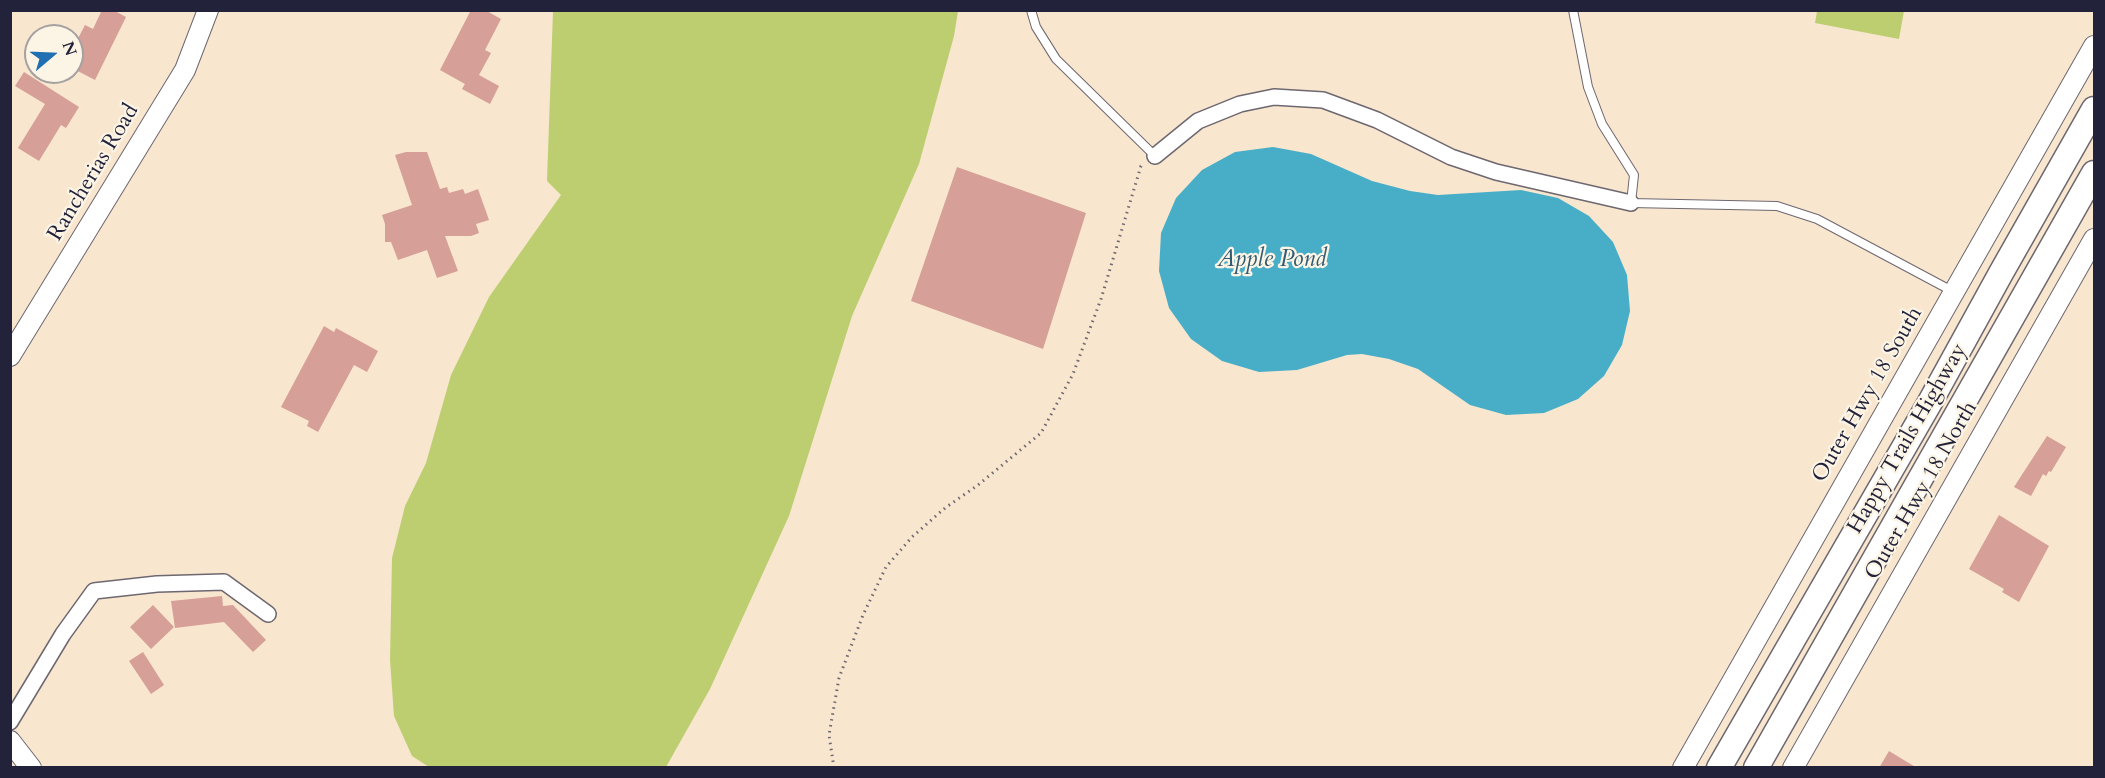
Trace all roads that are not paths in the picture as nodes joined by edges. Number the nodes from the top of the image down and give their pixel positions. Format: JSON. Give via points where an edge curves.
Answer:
{"nodes":[{"id":1,"x":208,"y":10,"type":"edge"},
{"id":2,"x":1031,"y":10,"type":"edge"},
{"id":3,"x":1573,"y":10,"type":"edge"},
{"id":4,"x":2094,"y":46,"type":"edge"},
{"id":5,"x":2094,"y":109,"type":"edge"},
{"id":6,"x":1155,"y":156,"type":"joint"},
{"id":7,"x":2094,"y":173,"type":"edge"},
{"id":8,"x":1631,"y":203,"type":"junction"},
{"id":9,"x":2094,"y":239,"type":"edge"},
{"id":10,"x":1955,"y":292,"type":"junction"},
{"id":11,"x":10,"y":356,"type":"edge"},
{"id":12,"x":268,"y":614,"type":"dead end"},
{"id":13,"x":10,"y":722,"type":"edge"},
{"id":14,"x":10,"y":741,"type":"edge"},
{"id":15,"x":31,"y":768,"type":"edge"},
{"id":16,"x":1683,"y":768,"type":"edge"},
{"id":17,"x":1719,"y":768,"type":"edge"},
{"id":18,"x":1756,"y":768,"type":"edge"},
{"id":19,"x":1793,"y":768,"type":"edge"}],
"edges":[{"from":1,"to":11,"type":"street","name":"Rancherias Road","via":[[185,70]]},
{"from":2,"to":6,"type":"lane","via":[[1035,27],[1056,59]]},
{"from":3,"to":8,"type":"lane","via":[[1588,87],[1602,124],[1634,175]]},
{"from":4,"to":10,"type":"street","name":"Outer Hwy 18 South"},
{"from":5,"to":17,"type":"main road","name":"Happy Trails Highway"},
{"from":6,"to":8,"type":"street","via":[[1198,121],[1240,104],[1275,97],[1323,100],[1377,120],[1451,157],[1496,172]]},
{"from":7,"to":18,"type":"main road","name":"Happy Trails Highway"},
{"from":8,"to":10,"type":"lane","via":[[1777,206],[1817,219]]},
{"from":9,"to":19,"type":"street","name":"Outer Hwy 18 North"},
{"from":10,"to":16,"type":"street","name":"Outer Hwy 18 South"},
{"from":12,"to":13,"type":"street","via":[[224,582],[94,591]]},
{"from":14,"to":15,"type":"street"}]}
